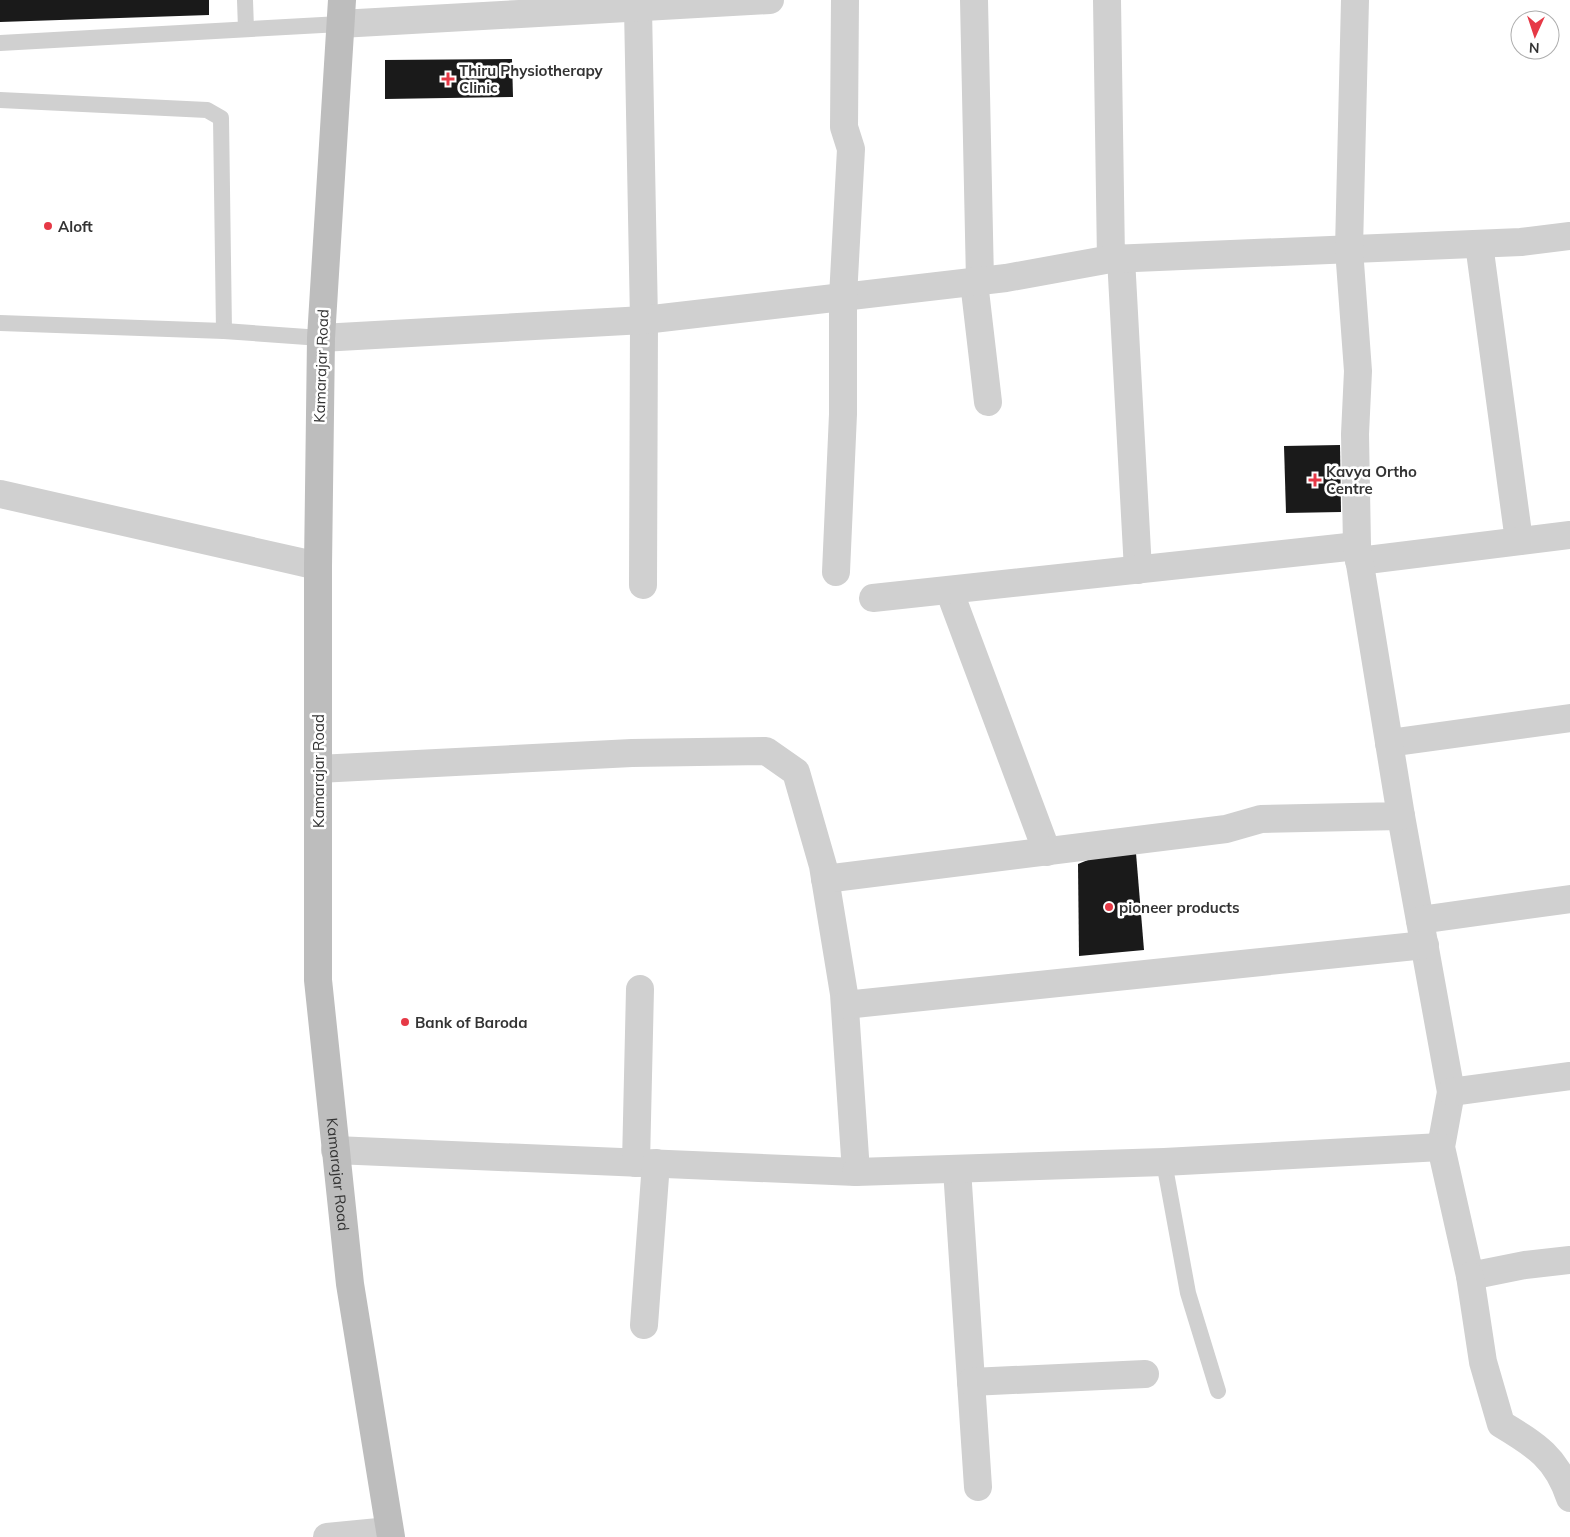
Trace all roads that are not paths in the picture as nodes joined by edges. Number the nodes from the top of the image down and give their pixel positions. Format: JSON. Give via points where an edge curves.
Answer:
{"nodes":[{"id":1,"x":245,"y":0,"type":"edge"},
{"id":2,"x":770,"y":0,"type":"edge"},
{"id":3,"x":845,"y":0,"type":"edge"},
{"id":4,"x":974,"y":0,"type":"edge"},
{"id":5,"x":1107,"y":0,"type":"edge"},
{"id":6,"x":1355,"y":0,"type":"edge"},
{"id":7,"x":705,"y":2,"type":"edge"},
{"id":8,"x":638,"y":8,"type":"junction"},
{"id":9,"x":341,"y":12,"type":"edge"},
{"id":10,"x":246,"y":29,"type":"junction"},
{"id":11,"x":0,"y":43,"type":"edge"},
{"id":12,"x":0,"y":100,"type":"edge"},
{"id":13,"x":1570,"y":236,"type":"edge"},
{"id":14,"x":1479,"y":244,"type":"junction"},
{"id":15,"x":1349,"y":249,"type":"junction"},
{"id":16,"x":1116,"y":259,"type":"junction"},
{"id":17,"x":977,"y":282,"type":"junction"},
{"id":18,"x":843,"y":297,"type":"junction"},
{"id":19,"x":644,"y":320,"type":"junction"},
{"id":20,"x":0,"y":324,"type":"edge"},
{"id":21,"x":224,"y":330,"type":"junction"},
{"id":22,"x":321,"y":338,"type":"junction"},
{"id":23,"x":988,"y":402,"type":"dead end"},
{"id":24,"x":0,"y":494,"type":"edge"},
{"id":25,"x":1570,"y":534,"type":"edge"},
{"id":26,"x":1519,"y":541,"type":"junction"},
{"id":27,"x":1358,"y":553,"type":"junction"},
{"id":28,"x":318,"y":566,"type":"junction"},
{"id":29,"x":1138,"y":570,"type":"junction"},
{"id":30,"x":836,"y":572,"type":"dead end"},
{"id":31,"x":643,"y":585,"type":"dead end"},
{"id":32,"x":949,"y":590,"type":"junction"},
{"id":33,"x":873,"y":598,"type":"dead end"},
{"id":34,"x":1570,"y":718,"type":"edge"},
{"id":35,"x":1389,"y":743,"type":"junction"},
{"id":36,"x":318,"y":769,"type":"junction"},
{"id":37,"x":1401,"y":816,"type":"junction"},
{"id":38,"x":1047,"y":852,"type":"junction"},
{"id":39,"x":825,"y":879,"type":"junction"},
{"id":40,"x":1570,"y":899,"type":"edge"},
{"id":41,"x":1423,"y":932,"type":"junction"},
{"id":42,"x":640,"y":989,"type":"dead end"},
{"id":43,"x":845,"y":1005,"type":"junction"},
{"id":44,"x":1570,"y":1076,"type":"edge"},
{"id":45,"x":1451,"y":1092,"type":"junction"},
{"id":46,"x":1441,"y":1147,"type":"junction"},
{"id":47,"x":335,"y":1150,"type":"junction"},
{"id":48,"x":1164,"y":1162,"type":"junction"},
{"id":49,"x":646,"y":1163,"type":"junction"},
{"id":50,"x":957,"y":1169,"type":"junction"},
{"id":51,"x":856,"y":1172,"type":"junction"},
{"id":52,"x":1570,"y":1260,"type":"edge"},
{"id":53,"x":1470,"y":1276,"type":"junction"},
{"id":54,"x":644,"y":1325,"type":"dead end"},
{"id":55,"x":1145,"y":1374,"type":"dead end"},
{"id":56,"x":971,"y":1382,"type":"junction"},
{"id":57,"x":1218,"y":1391,"type":"dead end"},
{"id":58,"x":978,"y":1487,"type":"dead end"},
{"id":59,"x":1570,"y":1498,"type":"edge"},
{"id":60,"x":390,"y":1534,"type":"edge"},
{"id":61,"x":327,"y":1537,"type":"edge"}],
"edges":[{"from":1,"to":10,"type":"lane"},
{"from":2,"to":7,"type":"street"},
{"from":3,"to":18,"type":"street","via":[[844,127],[851,150]]},
{"from":4,"to":17,"type":"street"},
{"from":5,"to":16,"type":"street"},
{"from":6,"to":15,"type":"street"},
{"from":7,"to":8,"type":"street"},
{"from":8,"to":9,"type":"street"},
{"from":8,"to":19,"type":"street"},
{"from":9,"to":10,"type":"lane"},
{"from":9,"to":22,"type":"main road","name":"Kamarajar Road"},
{"from":10,"to":11,"type":"lane"},
{"from":12,"to":21,"type":"lane","via":[[207,110],[222,118]]},
{"from":13,"to":14,"type":"street"},
{"from":14,"to":15,"type":"street"},
{"from":14,"to":26,"type":"street"},
{"from":15,"to":16,"type":"street"},
{"from":15,"to":27,"type":"street","via":[[1358,371],[1355,434]]},
{"from":16,"to":17,"type":"street"},
{"from":16,"to":29,"type":"street"},
{"from":17,"to":18,"type":"street"},
{"from":17,"to":23,"type":"street"},
{"from":18,"to":19,"type":"street"},
{"from":18,"to":30,"type":"street","via":[[843,414]]},
{"from":19,"to":22,"type":"street"},
{"from":19,"to":31,"type":"street"},
{"from":20,"to":21,"type":"lane"},
{"from":21,"to":22,"type":"lane"},
{"from":22,"to":28,"type":"main road","name":"Kamarajar Road"},
{"from":24,"to":28,"type":"street"},
{"from":25,"to":26,"type":"street"},
{"from":26,"to":27,"type":"street"},
{"from":27,"to":29,"type":"street"},
{"from":27,"to":35,"type":"street"},
{"from":28,"to":36,"type":"main road","name":"Kamarajar Road"},
{"from":29,"to":32,"type":"street"},
{"from":32,"to":33,"type":"street"},
{"from":32,"to":38,"type":"street"},
{"from":34,"to":35,"type":"street"},
{"from":35,"to":37,"type":"street"},
{"from":36,"to":39,"type":"street","via":[[632,753],[766,751],[796,772]]},
{"from":36,"to":47,"type":"main road","name":"Kamarajar Road","via":[[318,980]]},
{"from":37,"to":38,"type":"street","via":[[1261,819],[1226,830]]},
{"from":37,"to":41,"type":"street"},
{"from":38,"to":39,"type":"street"},
{"from":39,"to":43,"type":"street"},
{"from":40,"to":41,"type":"street"},
{"from":41,"to":43,"type":"street"},
{"from":41,"to":45,"type":"street"},
{"from":42,"to":49,"type":"street"},
{"from":43,"to":51,"type":"street"},
{"from":44,"to":45,"type":"street"},
{"from":45,"to":46,"type":"street"},
{"from":46,"to":48,"type":"street"},
{"from":46,"to":53,"type":"street"},
{"from":47,"to":49,"type":"street"},
{"from":47,"to":60,"type":"main road","name":"Kamarajar Road","via":[[350,1284]]},
{"from":48,"to":50,"type":"street"},
{"from":48,"to":57,"type":"lane","via":[[1188,1294]]},
{"from":49,"to":51,"type":"street"},
{"from":49,"to":54,"type":"street"},
{"from":50,"to":51,"type":"street"},
{"from":50,"to":56,"type":"street"},
{"from":52,"to":53,"type":"street"},
{"from":53,"to":59,"type":"street","via":[[1484,1362],[1501,1424],[1544,1452],[1564,1480]]},
{"from":55,"to":56,"type":"street"},
{"from":56,"to":58,"type":"street"},
{"from":60,"to":61,"type":"street"}]}
